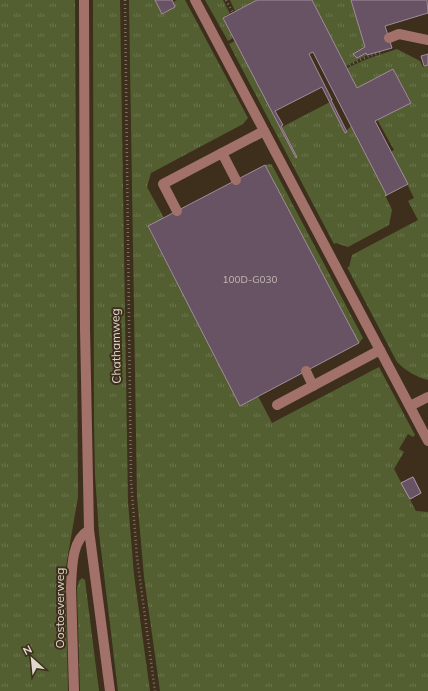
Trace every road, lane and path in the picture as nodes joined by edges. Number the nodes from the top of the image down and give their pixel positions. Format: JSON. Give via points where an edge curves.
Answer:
{"nodes":[{"id":1,"x":84,"y":0,"type":"edge"},
{"id":2,"x":124,"y":0,"type":"edge"},
{"id":3,"x":195,"y":0,"type":"edge"},
{"id":4,"x":226,"y":0,"type":"edge"},
{"id":5,"x":233,"y":13,"type":"dead end"},
{"id":6,"x":389,"y":38,"type":"dead end"},
{"id":7,"x":428,"y":40,"type":"edge"},
{"id":8,"x":366,"y":57,"type":"dead end"},
{"id":9,"x":346,"y":67,"type":"dead end"},
{"id":10,"x":264,"y":130,"type":"junction"},
{"id":11,"x":222,"y":153,"type":"junction"},
{"id":12,"x":236,"y":180,"type":"dead end"},
{"id":13,"x":177,"y":211,"type":"dead end"},
{"id":14,"x":380,"y":350,"type":"junction"},
{"id":15,"x":306,"y":371,"type":"dead end"},
{"id":16,"x":313,"y":386,"type":"junction"},
{"id":17,"x":428,"y":396,"type":"edge"},
{"id":18,"x":277,"y":405,"type":"dead end"},
{"id":19,"x":410,"y":406,"type":"junction"},
{"id":20,"x":428,"y":441,"type":"edge"},
{"id":21,"x":89,"y":530,"type":"junction"},
{"id":22,"x":74,"y":691,"type":"edge"},
{"id":23,"x":110,"y":691,"type":"edge"},
{"id":24,"x":155,"y":691,"type":"edge"}],
"edges":[{"from":1,"to":21,"type":"street","via":[[85,329]]},
{"from":2,"to":24,"type":"path","name":"Chathamweg","via":[[131,480],[137,556]]},
{"from":3,"to":10,"type":"street"},
{"from":4,"to":5,"type":"path"},
{"from":6,"to":7,"type":"street","via":[[399,34]]},
{"from":8,"to":9,"type":"path"},
{"from":10,"to":11,"type":"street"},
{"from":10,"to":14,"type":"street"},
{"from":11,"to":12,"type":"street"},
{"from":11,"to":13,"type":"street","via":[[163,184]]},
{"from":14,"to":16,"type":"street"},
{"from":14,"to":19,"type":"street"},
{"from":15,"to":16,"type":"street"},
{"from":16,"to":18,"type":"street"},
{"from":17,"to":19,"type":"street"},
{"from":19,"to":20,"type":"street"},
{"from":21,"to":22,"type":"street","name":"Oostoeverweg","via":[[79,539],[72,572]]},
{"from":21,"to":23,"type":"street"}]}
